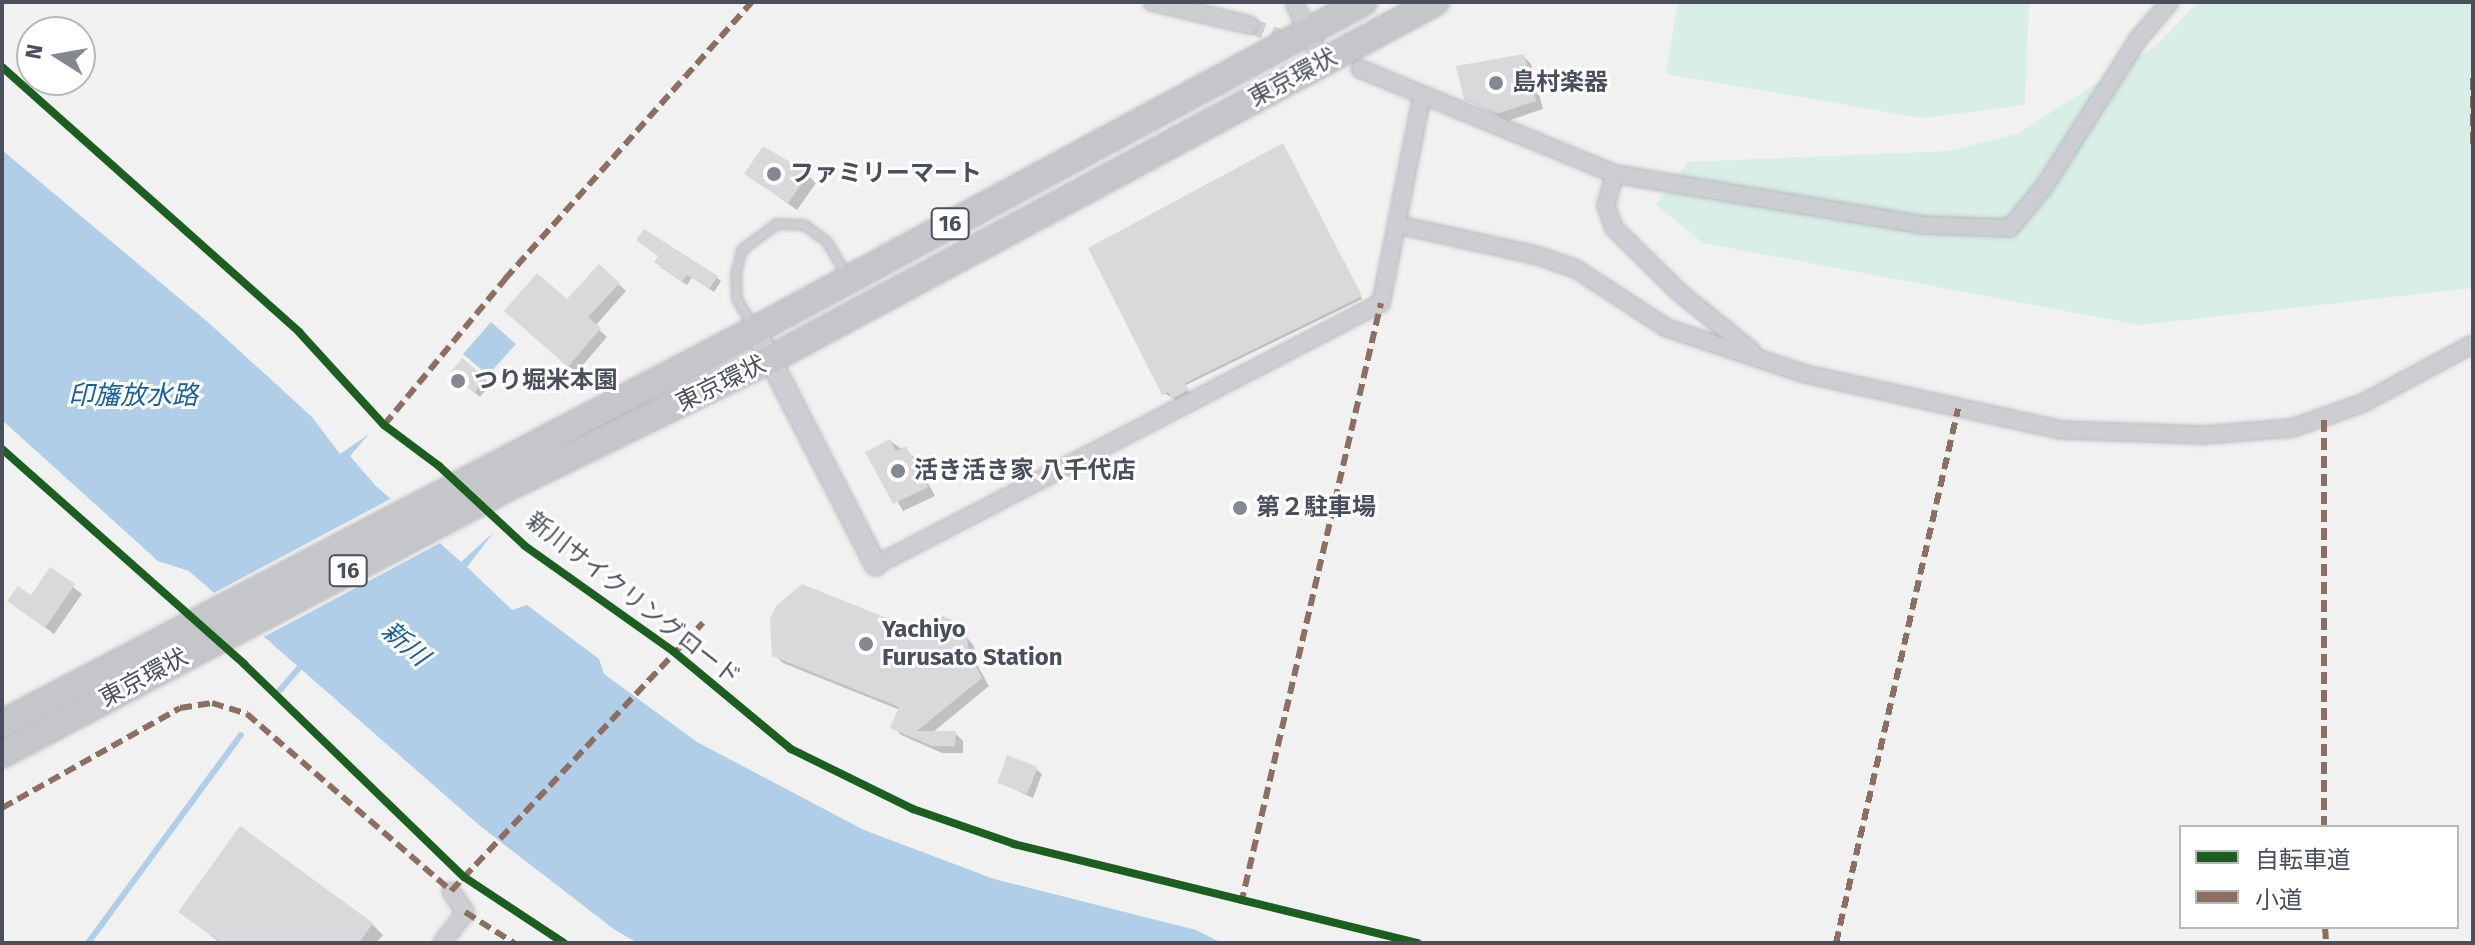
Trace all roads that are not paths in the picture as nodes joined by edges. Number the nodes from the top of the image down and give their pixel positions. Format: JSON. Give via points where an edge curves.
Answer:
{"nodes":[{"id":1,"x":1152,"y":2,"type":"edge"},
{"id":2,"x":1294,"y":2,"type":"edge"},
{"id":3,"x":1363,"y":2,"type":"edge"},
{"id":4,"x":1435,"y":2,"type":"edge"},
{"id":5,"x":2170,"y":2,"type":"edge"},
{"id":6,"x":1249,"y":25,"type":"tunnel mouth"},
{"id":7,"x":1307,"y":31,"type":"junction"},
{"id":8,"x":1322,"y":62,"type":"junction"},
{"id":9,"x":1360,"y":69,"type":"dead end"},
{"id":10,"x":1422,"y":96,"type":"junction"},
{"id":11,"x":1615,"y":174,"type":"junction"},
{"id":12,"x":1399,"y":225,"type":"junction"},
{"id":13,"x":849,"y":278,"type":"junction"},
{"id":14,"x":755,"y":330,"type":"junction"},
{"id":15,"x":2473,"y":344,"type":"edge"},
{"id":16,"x":771,"y":359,"type":"junction"},
{"id":17,"x":1766,"y":360,"type":"junction"},
{"id":18,"x":876,"y":565,"type":"joint"},
{"id":19,"x":179,"y":646,"type":"junction"},
{"id":20,"x":2,"y":724,"type":"edge"},
{"id":21,"x":2,"y":754,"type":"edge"},
{"id":22,"x":451,"y":891,"type":"dead end"},
{"id":23,"x":442,"y":943,"type":"edge"}],
"edges":[{"from":1,"to":6,"type":"street"},
{"from":2,"to":7,"type":"street"},
{"from":3,"to":7,"type":"highway","name":"東京環状","number":"16"},
{"from":4,"to":8,"type":"highway","name":"東京環状","number":"16"},
{"from":5,"to":11,"type":"street","via":[[2139,38],[2044,187],[2010,228],[1923,225]]},
{"from":7,"to":8,"type":"street"},
{"from":7,"to":13,"type":"highway","name":"東京環状","number":"16"},
{"from":8,"to":16,"type":"highway","name":"東京環状","number":"16"},
{"from":9,"to":10,"type":"street"},
{"from":10,"to":11,"type":"street"},
{"from":10,"to":12,"type":"street"},
{"from":11,"to":17,"type":"street","via":[[1606,206],[1614,228],[1680,293]]},
{"from":12,"to":17,"type":"street","via":[[1576,269],[1667,328]]},
{"from":12,"to":18,"type":"street","via":[[1381,303]]},
{"from":13,"to":14,"type":"highway","name":"東京環状","number":"16"},
{"from":13,"to":14,"type":"lane","via":[[827,242],[804,225],[777,224],[742,250],[736,274],[737,299]]},
{"from":14,"to":16,"type":"street"},
{"from":14,"to":19,"type":"highway","name":"東京環状","number":"16","via":[[489,468]]},
{"from":15,"to":17,"type":"street","via":[[2324,420],[2204,435],[2061,430],[1805,374]]},
{"from":16,"to":18,"type":"street"},
{"from":16,"to":19,"type":"highway","name":"東京環状","number":"16"},
{"from":19,"to":20,"type":"highway","name":"東京環状","number":"16"},
{"from":19,"to":21,"type":"highway","name":"東京環状","number":"16"},
{"from":22,"to":23,"type":"street","via":[[465,912]]}]}
